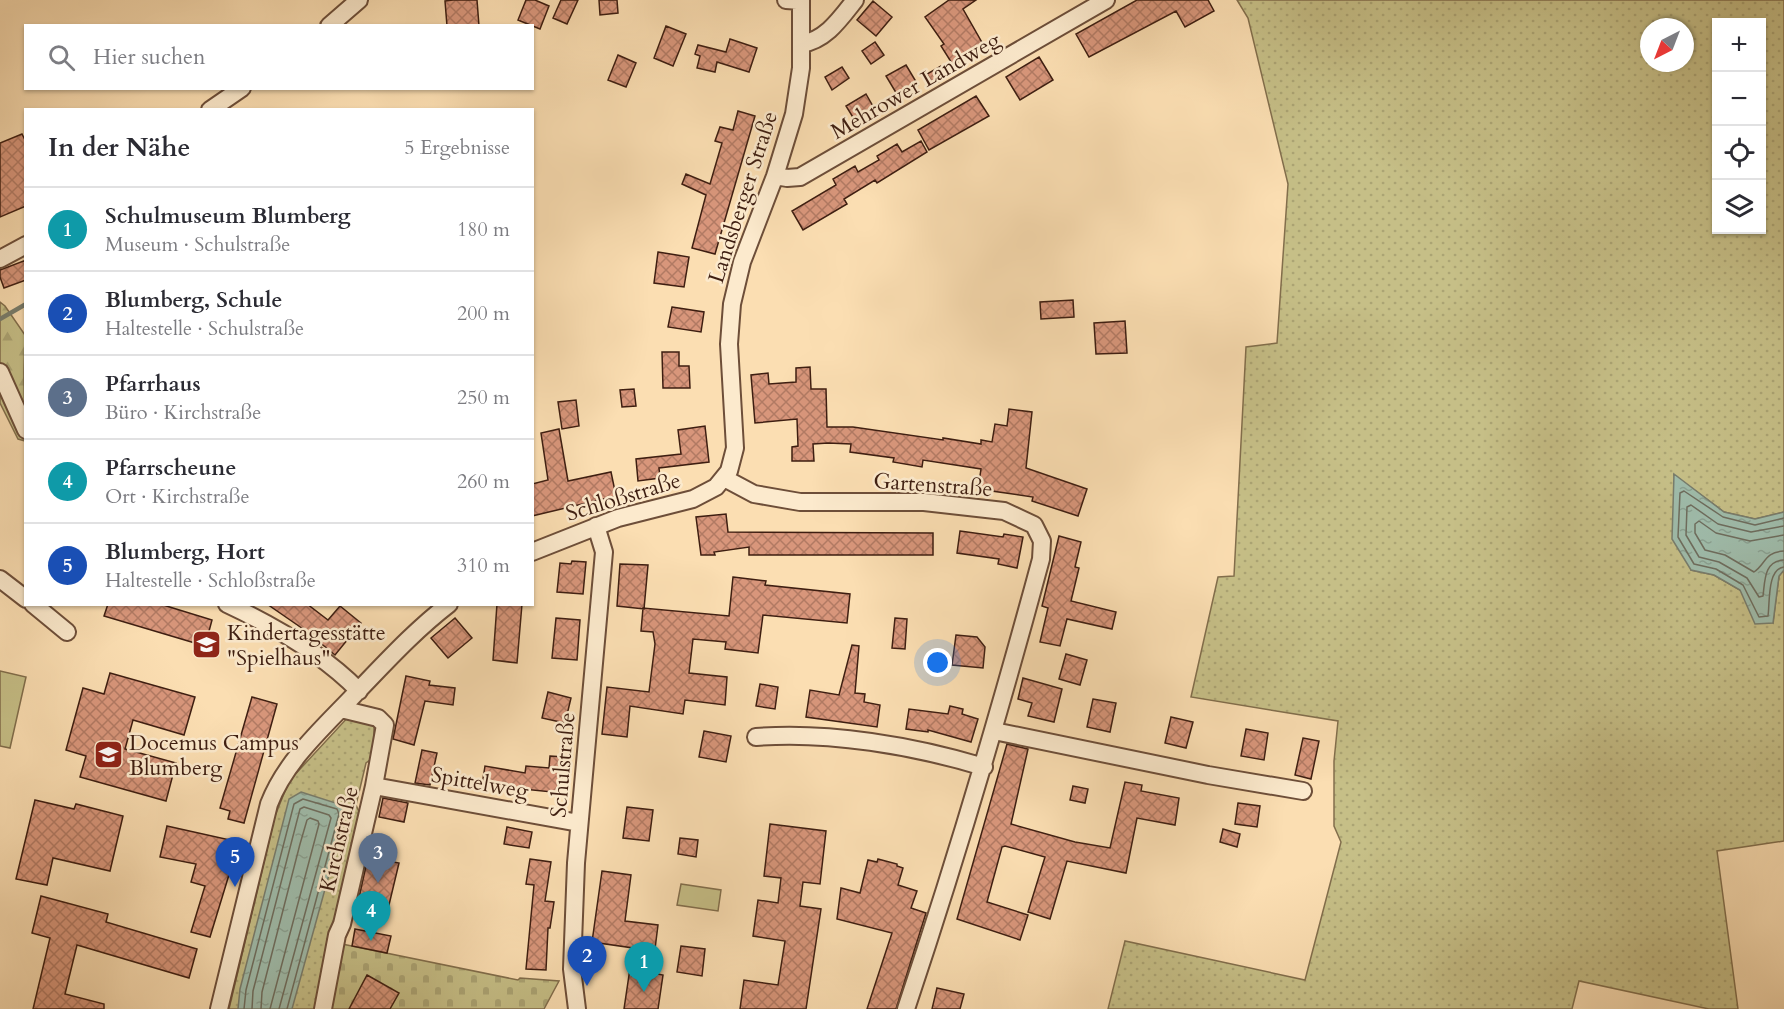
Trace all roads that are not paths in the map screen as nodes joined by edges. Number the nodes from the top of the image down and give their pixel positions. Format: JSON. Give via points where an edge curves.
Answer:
{"nodes":[{"id":1,"x":359,"y":0,"type":"edge"},
{"id":2,"x":796,"y":0,"type":"edge"},
{"id":3,"x":855,"y":0,"type":"edge"},
{"id":4,"x":1106,"y":0,"type":"edge"},
{"id":5,"x":331,"y":24,"type":"edge"},
{"id":6,"x":801,"y":44,"type":"junction"},
{"id":7,"x":239,"y":90,"type":"edge"},
{"id":8,"x":213,"y":108,"type":"edge"},
{"id":9,"x":775,"y":176,"type":"junction"},
{"id":10,"x":24,"y":245,"type":"edge"},
{"id":11,"x":0,"y":259,"type":"edge"},
{"id":12,"x":0,"y":372,"type":"edge"},
{"id":13,"x":24,"y":426,"type":"edge"},
{"id":14,"x":724,"y":478,"type":"junction"},
{"id":15,"x":596,"y":526,"type":"junction"},
{"id":16,"x":534,"y":551,"type":"edge"},
{"id":17,"x":0,"y":579,"type":"edge"},
{"id":18,"x":24,"y":597,"type":"edge"},
{"id":19,"x":35,"y":606,"type":"edge"},
{"id":20,"x":231,"y":606,"type":"edge"},
{"id":21,"x":447,"y":606,"type":"edge"},
{"id":22,"x":67,"y":632,"type":"dead end"},
{"id":23,"x":359,"y":691,"type":"junction"},
{"id":24,"x":341,"y":709,"type":"junction"},
{"id":25,"x":994,"y":731,"type":"junction"},
{"id":26,"x":756,"y":737,"type":"dead end"},
{"id":27,"x":984,"y":767,"type":"junction"},
{"id":28,"x":374,"y":786,"type":"junction"},
{"id":29,"x":1303,"y":791,"type":"dead end"},
{"id":30,"x":579,"y":823,"type":"junction"},
{"id":31,"x":219,"y":1009,"type":"edge"},
{"id":32,"x":322,"y":1009,"type":"edge"},
{"id":33,"x":577,"y":1009,"type":"edge"},
{"id":34,"x":906,"y":1009,"type":"edge"}],
"edges":[{"from":1,"to":5,"type":"street"},
{"from":2,"to":6,"type":"street","name":"Landsberger Straße"},
{"from":3,"to":6,"type":"street","via":[[825,35]]},
{"from":4,"to":9,"type":"street","name":"Mehrower Landweg","via":[[800,177]]},
{"from":6,"to":9,"type":"street","name":"Landsberger Straße","via":[[794,114]]},
{"from":7,"to":8,"type":"street"},
{"from":9,"to":14,"type":"street","name":"Landsberger Straße","via":[[742,262],[732,304],[729,344],[735,448]]},
{"from":10,"to":11,"type":"street"},
{"from":12,"to":13,"type":"street"},
{"from":14,"to":15,"type":"street","name":"Schloßstraße","via":[[693,499]]},
{"from":14,"to":25,"type":"street","name":"Gartenstraße","via":[[754,494],[778,500],[951,504],[1004,511],[1034,525],[1042,541],[1041,559]]},
{"from":15,"to":16,"type":"street","name":"Schloßstraße"},
{"from":15,"to":30,"type":"street","name":"Schulstraße","via":[[603,552]]},
{"from":17,"to":18,"type":"street"},
{"from":19,"to":22,"type":"street"},
{"from":20,"to":23,"type":"street","via":[[293,640],[340,672]]},
{"from":21,"to":23,"type":"street","via":[[399,647]]},
{"from":23,"to":24,"type":"street"},
{"from":24,"to":28,"type":"street","name":"Kirchstraße","via":[[378,718],[385,725]]},
{"from":24,"to":31,"type":"street","via":[[276,786]]},
{"from":25,"to":27,"type":"street","name":"Gartenstraße"},
{"from":25,"to":29,"type":"street"},
{"from":26,"to":27,"type":"street","via":[[786,735],[859,742]]},
{"from":27,"to":34,"type":"street","name":"Gartenstraße"},
{"from":28,"to":30,"type":"street","name":"Spittelweg"},
{"from":28,"to":32,"type":"street","name":"Kirchstraße","via":[[342,924],[336,935]]},
{"from":30,"to":33,"type":"street","name":"Schulstraße","via":[[572,969]]}]}
